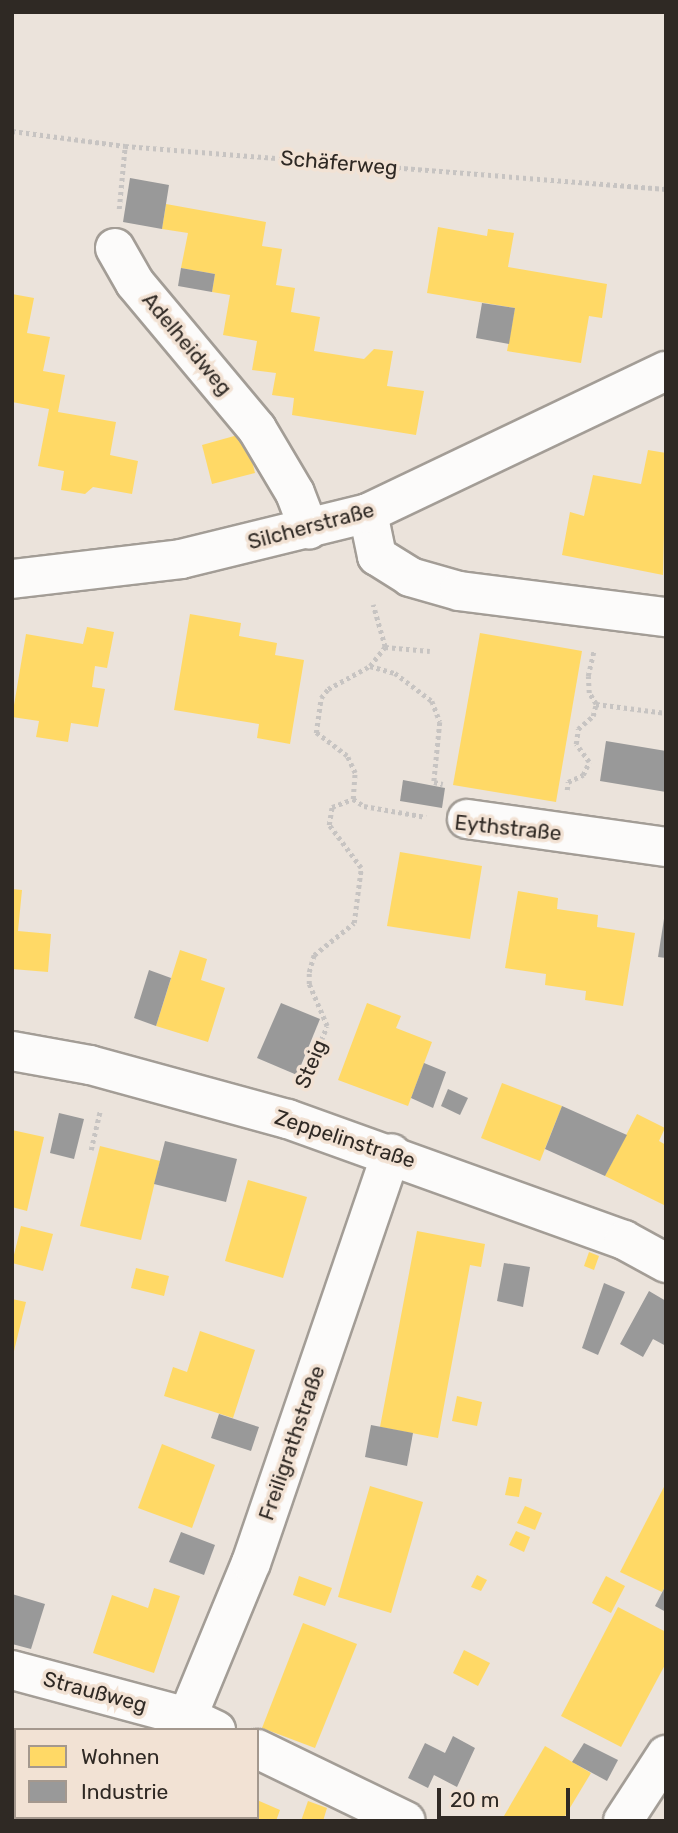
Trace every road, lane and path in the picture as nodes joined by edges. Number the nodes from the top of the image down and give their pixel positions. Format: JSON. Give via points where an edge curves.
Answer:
{"nodes":[{"id":1,"x":12,"y":131,"type":"edge"},
{"id":2,"x":125,"y":146,"type":"junction"},
{"id":3,"x":666,"y":189,"type":"edge"},
{"id":4,"x":115,"y":248,"type":"joint"},
{"id":5,"x":666,"y":371,"type":"edge"},
{"id":6,"x":368,"y":513,"type":"junction"},
{"id":7,"x":309,"y":529,"type":"junction"},
{"id":8,"x":377,"y":556,"type":"junction"},
{"id":9,"x":12,"y":579,"type":"edge"},
{"id":10,"x":564,"y":604,"type":"junction"},
{"id":11,"x":666,"y":617,"type":"edge"},
{"id":12,"x":386,"y":647,"type":"junction"},
{"id":13,"x":430,"y":651,"type":"dead end"},
{"id":14,"x":370,"y":666,"type":"junction"},
{"id":15,"x":597,"y":704,"type":"junction"},
{"id":16,"x":666,"y":713,"type":"edge"},
{"id":17,"x":435,"y":782,"type":"dead end"},
{"id":18,"x":353,"y":799,"type":"junction"},
{"id":19,"x":467,"y":819,"type":"joint"},
{"id":20,"x":593,"y":838,"type":"junction"},
{"id":21,"x":666,"y":847,"type":"edge"},
{"id":22,"x":12,"y":1051,"type":"edge"},
{"id":23,"x":288,"y":1119,"type":"junction"},
{"id":24,"x":391,"y":1153,"type":"junction"},
{"id":25,"x":666,"y":1264,"type":"edge"},
{"id":26,"x":12,"y":1670,"type":"edge"},
{"id":27,"x":195,"y":1725,"type":"edge"},
{"id":28,"x":259,"y":1750,"type":"edge"},
{"id":29,"x":666,"y":1755,"type":"edge"},
{"id":30,"x":406,"y":1821,"type":"edge"},
{"id":31,"x":623,"y":1821,"type":"edge"}],
"edges":[{"from":1,"to":2,"type":"path","name":"Schäferweg"},
{"from":2,"to":3,"type":"path","name":"Schäferweg"},
{"from":2,"to":4,"type":"path"},
{"from":4,"to":7,"type":"street","name":"Adelheidweg","via":[[135,284],[257,429],[295,493]]},
{"from":5,"to":6,"type":"street","name":"Silcherstraße"},
{"from":6,"to":7,"type":"street","name":"Silcherstraße"},
{"from":6,"to":8,"type":"street"},
{"from":7,"to":9,"type":"street","name":"Silcherstraße","via":[[181,559]]},
{"from":8,"to":10,"type":"street","via":[[411,578],[459,591]]},
{"from":8,"to":12,"type":"path","via":[[370,597]]},
{"from":10,"to":11,"type":"street"},
{"from":10,"to":15,"type":"path","via":[[559,640],[596,645],[588,676],[589,693]]},
{"from":12,"to":13,"type":"path"},
{"from":12,"to":14,"type":"path"},
{"from":14,"to":17,"type":"path","via":[[395,673],[432,701],[440,722]]},
{"from":14,"to":18,"type":"path","via":[[328,689],[321,698],[316,733],[347,756],[355,773]]},
{"from":15,"to":16,"type":"path"},
{"from":15,"to":20,"type":"path","via":[[593,716],[578,729],[576,744],[589,762],[583,775],[568,782],[566,802]]},
{"from":18,"to":19,"type":"path","name":"Eythstraße","via":[[364,806],[449,821]]},
{"from":18,"to":23,"type":"path","name":"Steig","via":[[332,807],[329,825],[361,868],[354,923],[314,955],[309,984],[327,1026]]},
{"from":19,"to":20,"type":"street","name":"Eythstraße"},
{"from":20,"to":21,"type":"street","name":"Eythstraße"},
{"from":22,"to":23,"type":"street","name":"Zeppelinstraße","via":[[90,1065]]},
{"from":23,"to":24,"type":"street","name":"Zeppelinstraße"},
{"from":24,"to":25,"type":"street","name":"Zeppelinstraße","via":[[624,1240]]},
{"from":24,"to":27,"type":"street","name":"Freiligrathstraße"},
{"from":26,"to":27,"type":"street","name":"Straußweg"},
{"from":28,"to":30,"type":"street"},
{"from":29,"to":31,"type":"street"}]}
